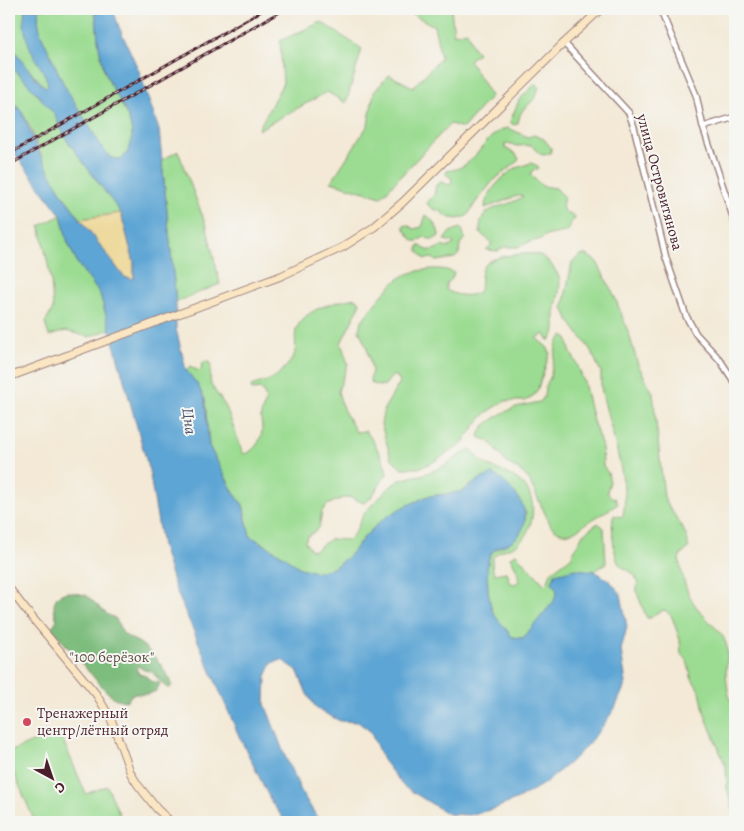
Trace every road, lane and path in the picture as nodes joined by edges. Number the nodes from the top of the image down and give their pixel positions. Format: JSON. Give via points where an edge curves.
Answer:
{"nodes":[{"id":1,"x":601,"y":9,"type":"edge"},
{"id":2,"x":660,"y":9,"type":"edge"},
{"id":3,"x":564,"y":43,"type":"junction"},
{"id":4,"x":735,"y":117,"type":"edge"},
{"id":5,"x":703,"y":127,"type":"junction"},
{"id":6,"x":735,"y":223,"type":"edge"},
{"id":7,"x":9,"y":377,"type":"edge"},
{"id":8,"x":735,"y":383,"type":"edge"},
{"id":9,"x":9,"y":588,"type":"edge"},
{"id":10,"x":171,"y":822,"type":"edge"}],
"edges":[{"from":1,"to":3,"type":"street"},
{"from":2,"to":5,"type":"street","via":[[696,95]]},
{"from":3,"to":7,"type":"street","via":[[420,186],[374,227],[326,257]]},
{"from":3,"to":8,"type":"street","name":"улица Островитянова","via":[[629,113],[666,258],[686,316],[696,334],[720,360]]},
{"from":4,"to":5,"type":"street"},
{"from":5,"to":6,"type":"street"},
{"from":9,"to":10,"type":"street","via":[[96,694],[111,719],[138,786]]}]}
